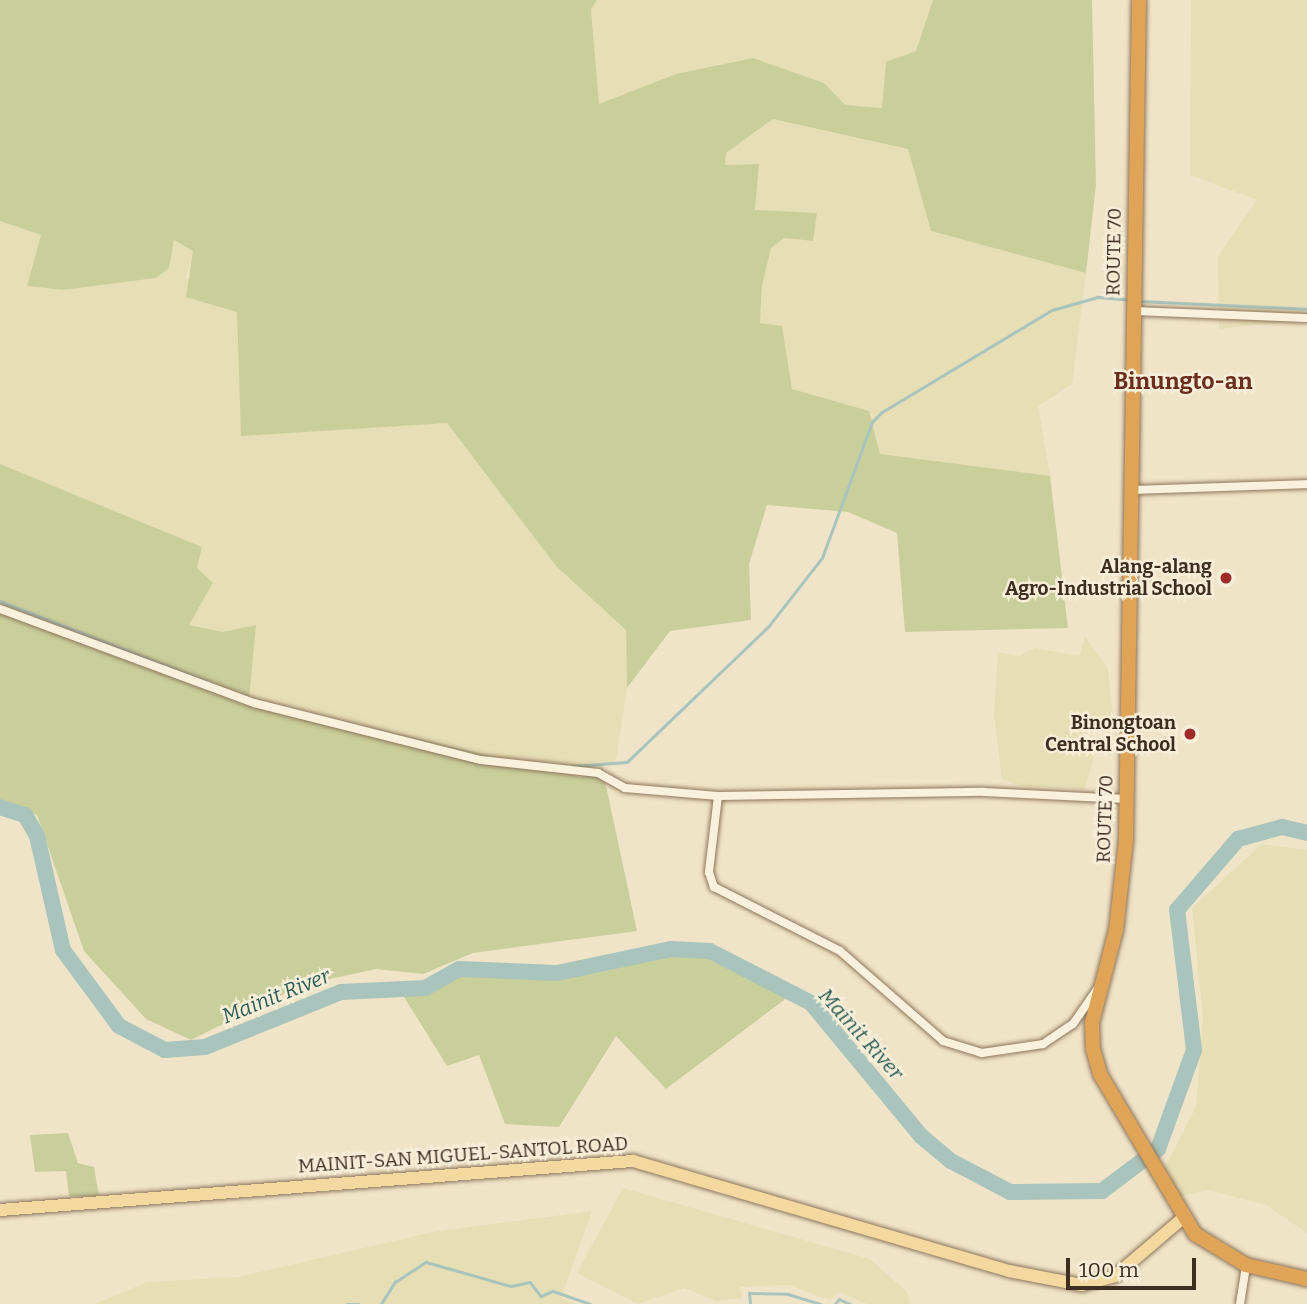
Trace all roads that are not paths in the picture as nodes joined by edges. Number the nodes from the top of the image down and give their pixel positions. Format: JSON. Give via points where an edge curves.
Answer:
{"nodes":[{"id":1,"x":1139,"y":0,"type":"edge"},
{"id":2,"x":1132,"y":310,"type":"junction"},
{"id":3,"x":1307,"y":318,"type":"edge"},
{"id":4,"x":1307,"y":484,"type":"edge"},
{"id":5,"x":1129,"y":490,"type":"junction"},
{"id":6,"x":0,"y":609,"type":"edge"},
{"id":7,"x":718,"y":796,"type":"junction"},
{"id":8,"x":1126,"y":799,"type":"junction"},
{"id":9,"x":1103,"y":979,"type":"junction"},
{"id":10,"x":0,"y":1210,"type":"edge"},
{"id":11,"x":1183,"y":1218,"type":"junction"},
{"id":12,"x":1246,"y":1265,"type":"junction"},
{"id":13,"x":1307,"y":1279,"type":"edge"},
{"id":14,"x":1240,"y":1304,"type":"edge"}],
"edges":[{"from":1,"to":2,"type":"highway","name":"ROUTE 70"},
{"from":2,"to":3,"type":"street"},
{"from":2,"to":5,"type":"highway","name":"ROUTE 70"},
{"from":4,"to":5,"type":"street"},
{"from":5,"to":8,"type":"highway","name":"ROUTE 70"},
{"from":6,"to":7,"type":"street","via":[[290,713],[481,760],[598,773],[625,788]]},
{"from":7,"to":8,"type":"street","via":[[984,792]]},
{"from":7,"to":9,"type":"street","via":[[709,872],[714,887],[840,951],[943,1041],[982,1053],[1043,1044],[1073,1024]]},
{"from":8,"to":9,"type":"highway","name":"ROUTE 70","via":[[1116,930]]},
{"from":9,"to":11,"type":"highway","name":"ROUTE 70","via":[[1092,1023],[1093,1049],[1119,1107]]},
{"from":10,"to":11,"type":"main road","name":"MAINIT-SAN MIGUEL-SANTOL ROAD","via":[[633,1161],[1009,1270],[1082,1285],[1115,1276]]},
{"from":11,"to":12,"type":"highway","name":"ROUTE 70","via":[[1195,1234]]},
{"from":12,"to":13,"type":"highway","name":"ROUTE 70"},
{"from":12,"to":14,"type":"street"}]}
